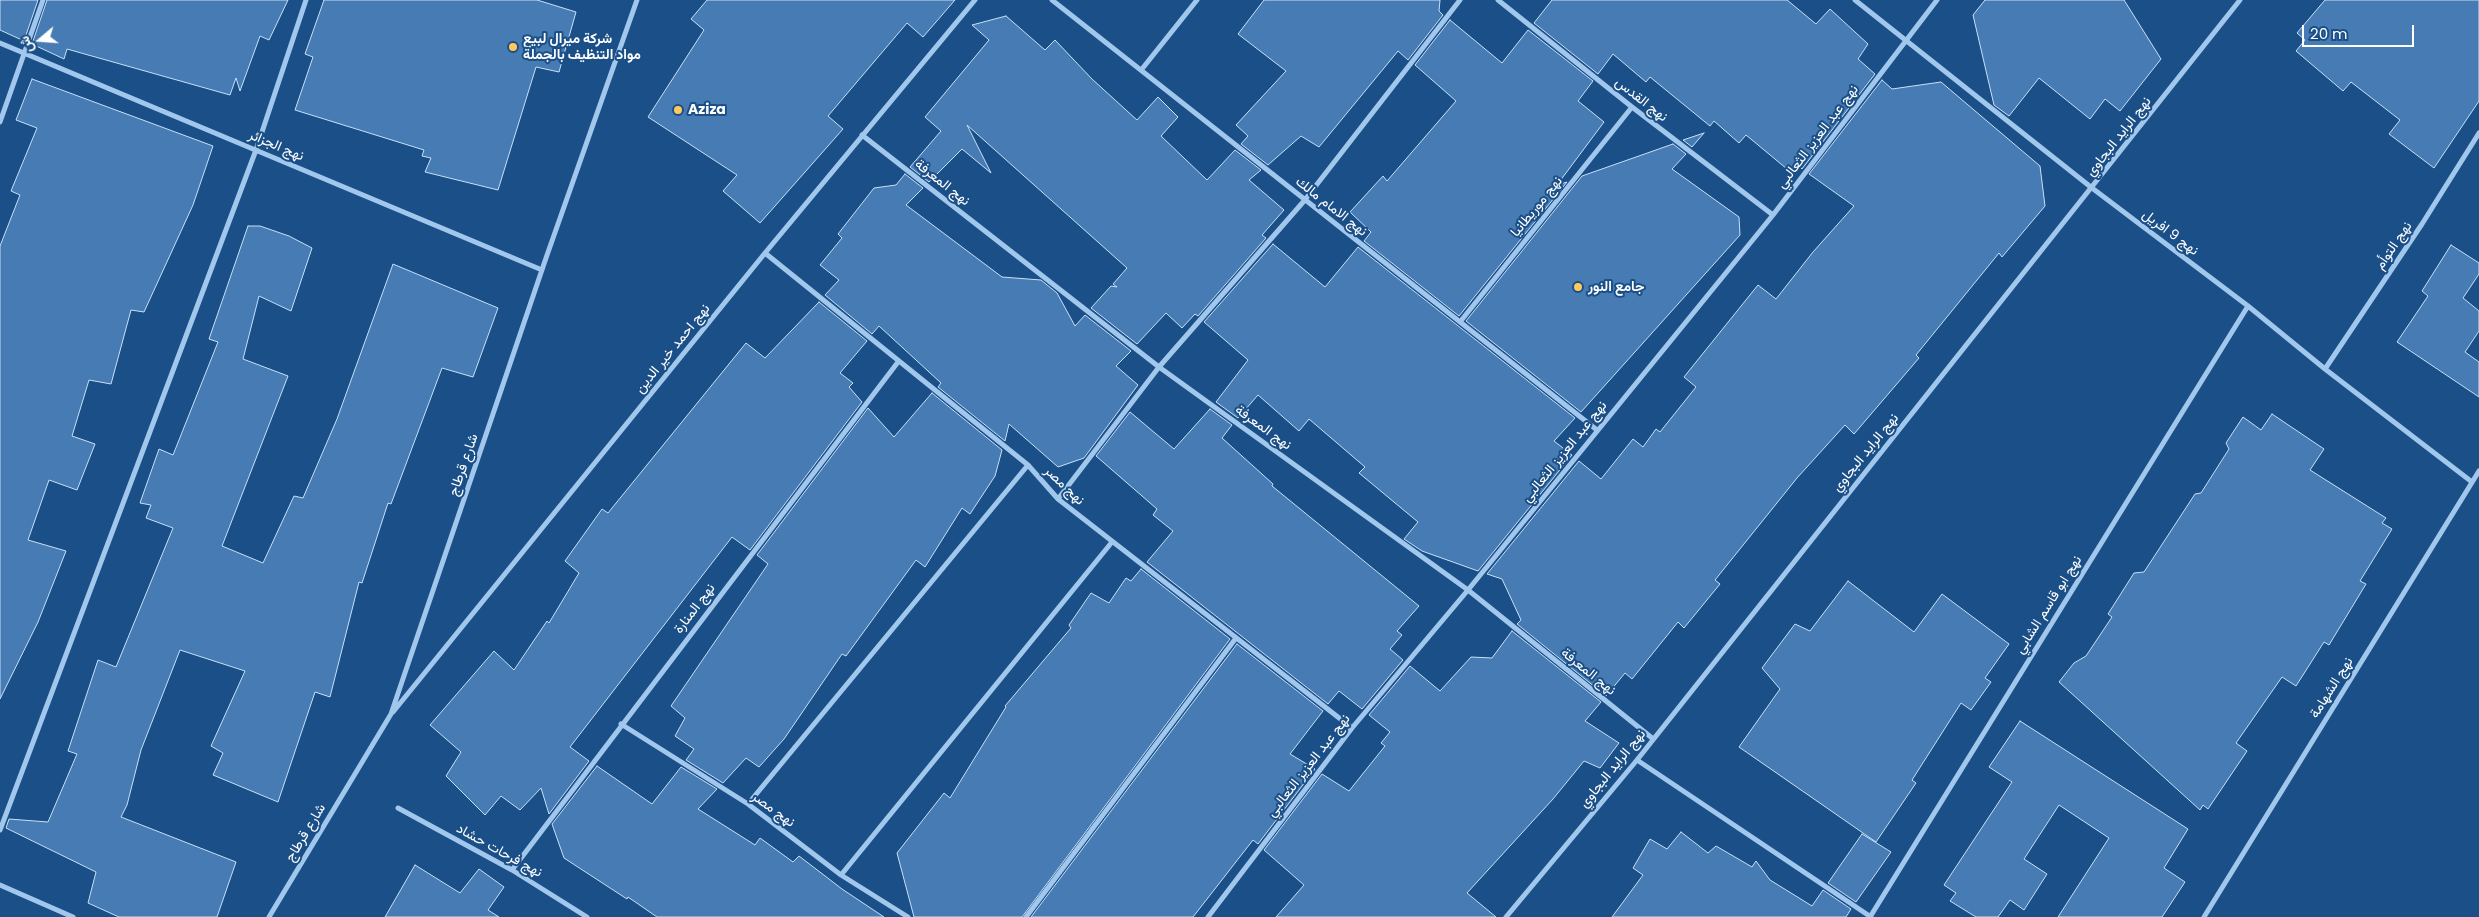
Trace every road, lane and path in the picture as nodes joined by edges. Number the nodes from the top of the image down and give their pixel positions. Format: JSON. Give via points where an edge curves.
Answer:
{"nodes":[{"id":1,"x":43,"y":0,"type":"edge"},
{"id":2,"x":306,"y":0,"type":"edge"},
{"id":3,"x":637,"y":0,"type":"edge"},
{"id":4,"x":975,"y":0,"type":"edge"},
{"id":5,"x":1052,"y":0,"type":"edge"},
{"id":6,"x":1197,"y":0,"type":"edge"},
{"id":7,"x":1460,"y":0,"type":"edge"},
{"id":8,"x":1498,"y":0,"type":"edge"},
{"id":9,"x":1855,"y":0,"type":"edge"},
{"id":10,"x":1937,"y":0,"type":"edge"},
{"id":11,"x":2240,"y":0,"type":"edge"},
{"id":12,"x":1906,"y":39,"type":"junction"},
{"id":13,"x":0,"y":43,"type":"edge"},
{"id":14,"x":24,"y":52,"type":"junction"},
{"id":15,"x":1142,"y":69,"type":"junction"},
{"id":16,"x":1632,"y":107,"type":"junction"},
{"id":17,"x":0,"y":122,"type":"edge"},
{"id":18,"x":2479,"y":133,"type":"edge"},
{"id":19,"x":862,"y":135,"type":"junction"},
{"id":20,"x":256,"y":150,"type":"junction"},
{"id":21,"x":2092,"y":188,"type":"junction"},
{"id":22,"x":1304,"y":201,"type":"junction"},
{"id":23,"x":1773,"y":215,"type":"junction"},
{"id":24,"x":765,"y":254,"type":"junction"},
{"id":25,"x":542,"y":270,"type":"junction"},
{"id":26,"x":2248,"y":306,"type":"junction"},
{"id":27,"x":1460,"y":322,"type":"junction"},
{"id":28,"x":898,"y":362,"type":"junction"},
{"id":29,"x":1159,"y":367,"type":"junction"},
{"id":30,"x":2325,"y":369,"type":"junction"},
{"id":31,"x":1597,"y":430,"type":"junction"},
{"id":32,"x":1028,"y":465,"type":"junction"},
{"id":33,"x":2479,"y":470,"type":"edge"},
{"id":34,"x":2472,"y":482,"type":"junction"},
{"id":35,"x":1058,"y":499,"type":"junction"},
{"id":36,"x":1112,"y":542,"type":"junction"},
{"id":37,"x":1468,"y":590,"type":"junction"},
{"id":38,"x":1236,"y":638,"type":"junction"},
{"id":39,"x":391,"y":714,"type":"junction"},
{"id":40,"x":621,"y":724,"type":"junction"},
{"id":41,"x":1352,"y":728,"type":"junction"},
{"id":42,"x":1652,"y":738,"type":"junction"},
{"id":43,"x":1637,"y":760,"type":"junction"},
{"id":44,"x":748,"y":804,"type":"junction"},
{"id":45,"x":398,"y":808,"type":"dead end"},
{"id":46,"x":0,"y":830,"type":"edge"},
{"id":47,"x":512,"y":870,"type":"junction"},
{"id":48,"x":841,"y":875,"type":"junction"},
{"id":49,"x":0,"y":886,"type":"edge"},
{"id":50,"x":73,"y":917,"type":"edge"},
{"id":51,"x":269,"y":917,"type":"edge"},
{"id":52,"x":587,"y":917,"type":"edge"},
{"id":53,"x":908,"y":917,"type":"edge"},
{"id":54,"x":1026,"y":917,"type":"edge"},
{"id":55,"x":1208,"y":917,"type":"edge"},
{"id":56,"x":1506,"y":917,"type":"edge"},
{"id":57,"x":1871,"y":917,"type":"edge"},
{"id":58,"x":2204,"y":917,"type":"edge"}],
"edges":[{"from":1,"to":14,"type":"street"},
{"from":2,"to":20,"type":"street"},
{"from":3,"to":25,"type":"street","name":"شارع قرطاج"},
{"from":4,"to":19,"type":"street","name":"نهج احمد خير الدين"},
{"from":5,"to":15,"type":"street","name":"نهج الامام مالك"},
{"from":6,"to":15,"type":"street"},
{"from":7,"to":22,"type":"street"},
{"from":8,"to":16,"type":"street","name":"نهج القدس"},
{"from":9,"to":12,"type":"street","name":"نهج 9 افريل"},
{"from":10,"to":12,"type":"street","name":"نهج عبد العزيز الثعالبي"},
{"from":11,"to":21,"type":"street","name":"نهج الرايد البجاوي"},
{"from":12,"to":21,"type":"street","name":"نهج 9 افريل"},
{"from":12,"to":23,"type":"street","name":"نهج عبد العزيز الثعالبي"},
{"from":13,"to":14,"type":"street","name":"نهج الجزائر"},
{"from":14,"to":17,"type":"street"},
{"from":14,"to":20,"type":"street","name":"نهج الجزائر"},
{"from":15,"to":22,"type":"street","name":"نهج الامام مالك"},
{"from":16,"to":23,"type":"street","name":"نهج القدس"},
{"from":16,"to":27,"type":"street","name":"نهج موريطانيا"},
{"from":18,"to":30,"type":"street","name":"نهج التوأم"},
{"from":19,"to":24,"type":"street","name":"نهج احمد خير الدين"},
{"from":19,"to":29,"type":"street","name":"نهج المعرفة"},
{"from":20,"to":25,"type":"street","name":"نهج الجزائر"},
{"from":20,"to":46,"type":"street"},
{"from":21,"to":26,"type":"street","name":"نهج 9 افريل"},
{"from":21,"to":42,"type":"street","name":"نهج الرايد البجاوي"},
{"from":22,"to":27,"type":"street","name":"نهج الامام مالك"},
{"from":22,"to":29,"type":"street"},
{"from":23,"to":31,"type":"street","name":"نهج عبد العزيز الثعالبي"},
{"from":24,"to":28,"type":"street","name":"نهج مصر"},
{"from":24,"to":39,"type":"street","name":"نهج احمد خير الدين"},
{"from":25,"to":39,"type":"street","name":"شارع قرطاج"},
{"from":26,"to":30,"type":"street","name":"نهج 9 افريل"},
{"from":26,"to":57,"type":"street","name":"نهج ابو قاسم الشابي"},
{"from":27,"to":31,"type":"street","name":"نهج الامام مالك"},
{"from":28,"to":32,"type":"street","name":"نهج مصر"},
{"from":28,"to":40,"type":"street","name":"نهج المنارة"},
{"from":29,"to":35,"type":"street"},
{"from":29,"to":37,"type":"street","name":"نهج المعرفة"},
{"from":30,"to":34,"type":"street","name":"نهج 9 افريل"},
{"from":31,"to":37,"type":"street","name":"نهج عبد العزيز الثعالبي"},
{"from":32,"to":35,"type":"street","name":"نهج مصر"},
{"from":32,"to":44,"type":"street"},
{"from":33,"to":34,"type":"street","name":"نهج الشهامة"},
{"from":34,"to":58,"type":"street","name":"نهج الشهامة"},
{"from":35,"to":36,"type":"street","name":"نهج مصر"},
{"from":36,"to":38,"type":"street","name":"نهج مصر"},
{"from":36,"to":48,"type":"street"},
{"from":37,"to":41,"type":"street","name":"نهج عبد العزيز الثعالبي"},
{"from":37,"to":42,"type":"street","name":"نهج المعرفة"},
{"from":38,"to":41,"type":"street","name":"نهج مصر"},
{"from":38,"to":54,"type":"street"},
{"from":39,"to":51,"type":"street","name":"شارع قرطاج"},
{"from":40,"to":44,"type":"street","name":"نهج مصر"},
{"from":40,"to":47,"type":"street","name":"نهج المنارة"},
{"from":41,"to":55,"type":"street","name":"نهج عبد العزيز الثعالبي"},
{"from":42,"to":43,"type":"street","name":"نهج الرايد البجاوي"},
{"from":43,"to":56,"type":"street","name":"نهج الرايد البجاوي"},
{"from":43,"to":57,"type":"street"},
{"from":44,"to":48,"type":"street","name":"نهج مصر"},
{"from":45,"to":47,"type":"street","name":"نهج فرحات حشاد"},
{"from":47,"to":52,"type":"street","name":"نهج فرحات حشاد"},
{"from":48,"to":53,"type":"street","name":"نهج مصر"},
{"from":49,"to":50,"type":"street"}]}
